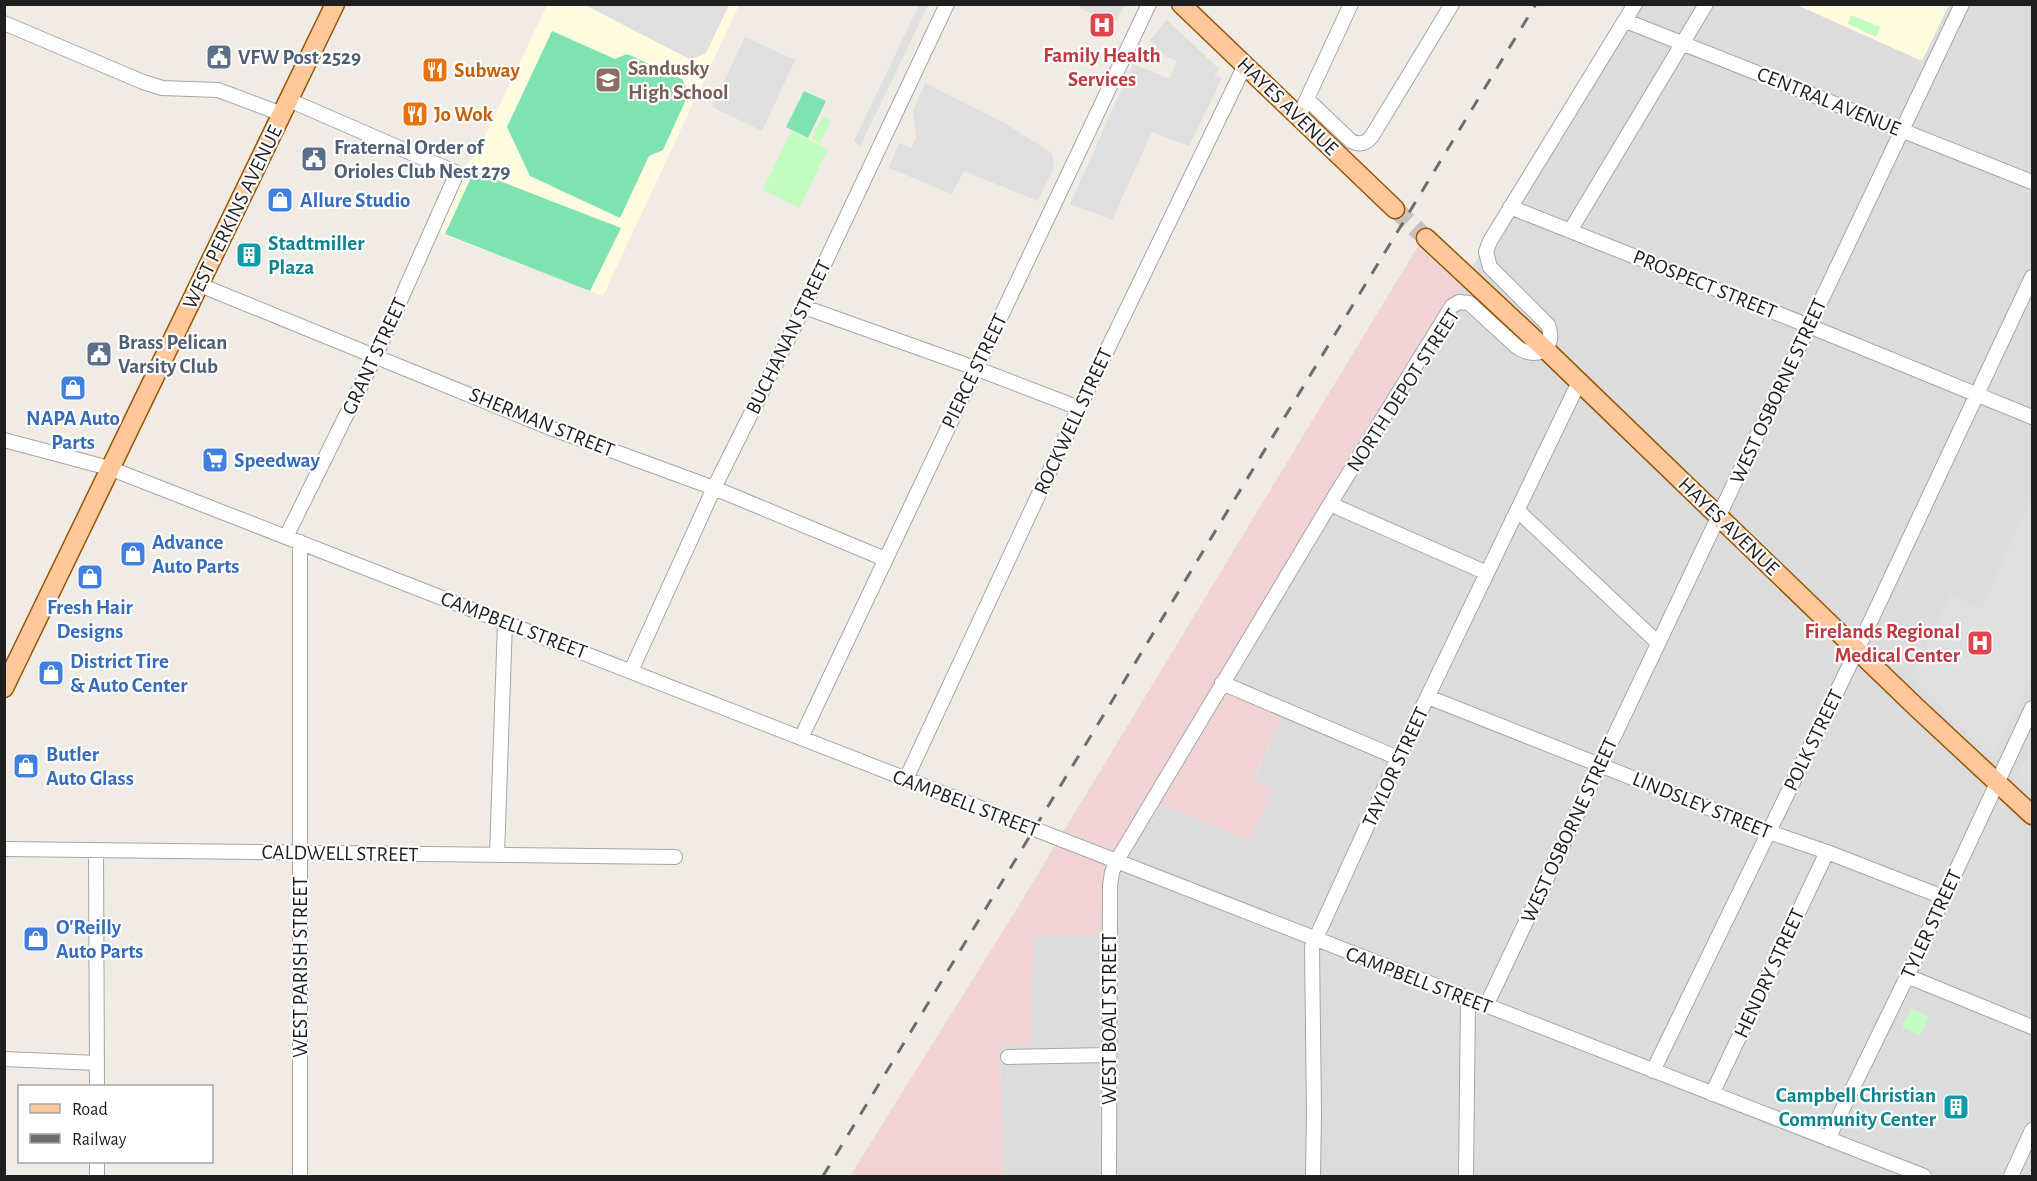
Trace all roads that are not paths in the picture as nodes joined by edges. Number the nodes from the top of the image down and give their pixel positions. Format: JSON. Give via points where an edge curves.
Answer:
{"nodes":[{"id":1,"x":335,"y":4,"type":"edge"},
{"id":2,"x":947,"y":4,"type":"edge"},
{"id":3,"x":1149,"y":4,"type":"edge"},
{"id":4,"x":1181,"y":4,"type":"edge"},
{"id":5,"x":1351,"y":4,"type":"edge"},
{"id":6,"x":1452,"y":4,"type":"edge"},
{"id":7,"x":1635,"y":4,"type":"edge"},
{"id":8,"x":1706,"y":4,"type":"edge"},
{"id":9,"x":1962,"y":4,"type":"edge"},
{"id":10,"x":1626,"y":21,"type":"junction"},
{"id":11,"x":4,"y":23,"type":"edge"},
{"id":12,"x":1682,"y":43,"type":"junction"},
{"id":13,"x":1245,"y":65,"type":"junction"},
{"id":14,"x":1307,"y":99,"type":"junction"},
{"id":15,"x":285,"y":107,"type":"junction"},
{"id":16,"x":1299,"y":116,"type":"junction"},
{"id":17,"x":1902,"y":130,"type":"junction"},
{"id":18,"x":2032,"y":182,"type":"edge"},
{"id":19,"x":1510,"y":207,"type":"junction"},
{"id":20,"x":1395,"y":208,"type":"tunnel mouth"},
{"id":21,"x":1570,"y":231,"type":"junction"},
{"id":22,"x":1426,"y":238,"type":"tunnel mouth"},
{"id":23,"x":2032,"y":278,"type":"edge"},
{"id":24,"x":200,"y":285,"type":"junction"},
{"id":25,"x":804,"y":308,"type":"junction"},
{"id":26,"x":1809,"y":326,"type":"junction"},
{"id":27,"x":1545,"y":349,"type":"junction"},
{"id":28,"x":376,"y":355,"type":"junction"},
{"id":29,"x":975,"y":368,"type":"junction"},
{"id":30,"x":1579,"y":382,"type":"junction"},
{"id":31,"x":1978,"y":396,"type":"junction"},
{"id":32,"x":1079,"y":408,"type":"junction"},
{"id":33,"x":2032,"y":417,"type":"edge"},
{"id":34,"x":4,"y":440,"type":"edge"},
{"id":35,"x":109,"y":468,"type":"junction"},
{"id":36,"x":714,"y":488,"type":"junction"},
{"id":37,"x":1330,"y":504,"type":"junction"},
{"id":38,"x":1517,"y":510,"type":"junction"},
{"id":39,"x":1719,"y":516,"type":"junction"},
{"id":40,"x":293,"y":539,"type":"junction"},
{"id":41,"x":885,"y":559,"type":"junction"},
{"id":42,"x":1487,"y":573,"type":"junction"},
{"id":43,"x":505,"y":622,"type":"junction"},
{"id":44,"x":1658,"y":643,"type":"junction"},
{"id":45,"x":1857,"y":650,"type":"junction"},
{"id":46,"x":631,"y":671,"type":"junction"},
{"id":47,"x":1222,"y":683,"type":"junction"},
{"id":48,"x":4,"y":688,"type":"edge"},
{"id":49,"x":1428,"y":697,"type":"junction"},
{"id":50,"x":2032,"y":708,"type":"edge"},
{"id":51,"x":801,"y":738,"type":"junction"},
{"id":52,"x":1398,"y":758,"type":"junction"},
{"id":53,"x":1599,"y":764,"type":"junction"},
{"id":54,"x":906,"y":779,"type":"junction"},
{"id":55,"x":1998,"y":782,"type":"junction"},
{"id":56,"x":2032,"y":814,"type":"edge"},
{"id":57,"x":1769,"y":832,"type":"junction"},
{"id":58,"x":4,"y":849,"type":"edge"},
{"id":59,"x":96,"y":850,"type":"junction"},
{"id":60,"x":300,"y":852,"type":"junction"},
{"id":61,"x":1827,"y":852,"type":"junction"},
{"id":62,"x":496,"y":855,"type":"junction"},
{"id":63,"x":675,"y":856,"type":"dead end"},
{"id":64,"x":1116,"y":862,"type":"junction"},
{"id":65,"x":1943,"y":897,"type":"junction"},
{"id":66,"x":1315,"y":939,"type":"junction"},
{"id":67,"x":1907,"y":976,"type":"junction"},
{"id":68,"x":1468,"y":999,"type":"junction"},
{"id":69,"x":1486,"y":1006,"type":"junction"},
{"id":70,"x":2032,"y":1027,"type":"edge"},
{"id":71,"x":1109,"y":1055,"type":"junction"},
{"id":72,"x":1008,"y":1057,"type":"dead end"},
{"id":73,"x":4,"y":1059,"type":"edge"},
{"id":74,"x":97,"y":1063,"type":"junction"},
{"id":75,"x":1653,"y":1071,"type":"junction"},
{"id":76,"x":97,"y":1085,"type":"edge"},
{"id":77,"x":1712,"y":1094,"type":"junction"},
{"id":78,"x":2032,"y":1130,"type":"edge"},
{"id":79,"x":1828,"y":1139,"type":"junction"},
{"id":80,"x":300,"y":1176,"type":"edge"},
{"id":81,"x":1109,"y":1176,"type":"edge"},
{"id":82,"x":1313,"y":1176,"type":"edge"},
{"id":83,"x":1466,"y":1176,"type":"edge"},
{"id":84,"x":1924,"y":1176,"type":"edge"},
{"id":85,"x":2011,"y":1176,"type":"edge"}],
"edges":[{"from":1,"to":15,"type":"main road","name":"WEST PERKINS AVENUE"},
{"from":2,"to":25,"type":"street","name":"BUCHANAN STREET"},
{"from":3,"to":29,"type":"street","name":"PIERCE STREET"},
{"from":4,"to":13,"type":"main road","name":"HAYES AVENUE"},
{"from":5,"to":14,"type":"street"},
{"from":6,"to":14,"type":"street","via":[[1367,141],[1352,141]]},
{"from":7,"to":10,"type":"street"},
{"from":8,"to":12,"type":"street"},
{"from":9,"to":17,"type":"street","name":"WEST OSBORNE STREET"},
{"from":10,"to":12,"type":"street","name":"CENTRAL AVENUE"},
{"from":10,"to":19,"type":"street"},
{"from":11,"to":15,"type":"street","via":[[143,82],[171,89],[219,90]]},
{"from":12,"to":17,"type":"street","name":"CENTRAL AVENUE"},
{"from":12,"to":21,"type":"street"},
{"from":13,"to":16,"type":"main road","name":"HAYES AVENUE"},
{"from":13,"to":32,"type":"street","name":"ROCKWELL STREET"},
{"from":14,"to":16,"type":"street"},
{"from":15,"to":24,"type":"main road","name":"WEST PERKINS AVENUE"},
{"from":15,"to":28,"type":"street","name":"GRANT STREET","via":[[457,173]]},
{"from":16,"to":20,"type":"main road","name":"HAYES AVENUE"},
{"from":17,"to":18,"type":"street","name":"CENTRAL AVENUE"},
{"from":17,"to":26,"type":"street","name":"WEST OSBORNE STREET"},
{"from":19,"to":21,"type":"street","name":"PROSPECT STREET"},
{"from":19,"to":27,"type":"street","via":[[1488,244],[1487,260],[1548,325],[1550,338]]},
{"from":21,"to":26,"type":"street","name":"PROSPECT STREET"},
{"from":22,"to":27,"type":"main road","name":"HAYES AVENUE"},
{"from":23,"to":31,"type":"street","name":"POLK STREET"},
{"from":24,"to":28,"type":"street","name":"SHERMAN STREET"},
{"from":24,"to":35,"type":"main road","name":"WEST PERKINS AVENUE"},
{"from":25,"to":29,"type":"street"},
{"from":25,"to":36,"type":"street","name":"BUCHANAN STREET"},
{"from":26,"to":31,"type":"street","name":"PROSPECT STREET"},
{"from":26,"to":39,"type":"street","name":"WEST OSBORNE STREET"},
{"from":27,"to":30,"type":"main road","name":"HAYES AVENUE"},
{"from":27,"to":37,"type":"street","name":"NORTH DEPOT STREET","via":[[1535,354],[1523,351],[1472,305],[1456,303]]},
{"from":28,"to":36,"type":"street","name":"SHERMAN STREET","via":[[553,429]]},
{"from":28,"to":40,"type":"street","name":"GRANT STREET"},
{"from":29,"to":32,"type":"street"},
{"from":29,"to":41,"type":"street","name":"PIERCE STREET"},
{"from":30,"to":38,"type":"street","name":"TAYLOR STREET"},
{"from":30,"to":39,"type":"main road","name":"HAYES AVENUE"},
{"from":31,"to":33,"type":"street","name":"PROSPECT STREET"},
{"from":31,"to":45,"type":"street","name":"POLK STREET"},
{"from":32,"to":54,"type":"street","name":"ROCKWELL STREET"},
{"from":34,"to":35,"type":"street","name":"CAMPBELL STREET"},
{"from":35,"to":40,"type":"street","name":"CAMPBELL STREET"},
{"from":35,"to":48,"type":"main road","name":"WEST PERKINS AVENUE"},
{"from":36,"to":41,"type":"street","name":"SHERMAN STREET"},
{"from":36,"to":46,"type":"street","name":"BUCHANAN STREET"},
{"from":37,"to":42,"type":"street"},
{"from":37,"to":47,"type":"street","name":"NORTH DEPOT STREET"},
{"from":38,"to":42,"type":"street","name":"TAYLOR STREET"},
{"from":38,"to":44,"type":"street"},
{"from":39,"to":44,"type":"street","name":"WEST OSBORNE STREET"},
{"from":39,"to":45,"type":"main road","name":"HAYES AVENUE"},
{"from":40,"to":43,"type":"street","name":"CAMPBELL STREET"},
{"from":40,"to":60,"type":"street","name":"WEST PARISH STREET"},
{"from":41,"to":51,"type":"street","name":"PIERCE STREET"},
{"from":42,"to":49,"type":"street","name":"TAYLOR STREET"},
{"from":43,"to":46,"type":"street","name":"CAMPBELL STREET"},
{"from":43,"to":62,"type":"street"},
{"from":44,"to":53,"type":"street","name":"WEST OSBORNE STREET"},
{"from":45,"to":55,"type":"main road","name":"HAYES AVENUE"},
{"from":45,"to":57,"type":"street","name":"POLK STREET"},
{"from":46,"to":51,"type":"street","name":"CAMPBELL STREET"},
{"from":47,"to":52,"type":"street"},
{"from":47,"to":64,"type":"street","name":"NORTH DEPOT STREET"},
{"from":49,"to":52,"type":"street","name":"TAYLOR STREET"},
{"from":49,"to":53,"type":"street","name":"LINDSLEY STREET"},
{"from":50,"to":55,"type":"street","name":"TYLER STREET"},
{"from":51,"to":54,"type":"street","name":"CAMPBELL STREET"},
{"from":52,"to":66,"type":"street","name":"TAYLOR STREET"},
{"from":53,"to":57,"type":"street","name":"LINDSLEY STREET"},
{"from":53,"to":69,"type":"street","name":"WEST OSBORNE STREET"},
{"from":54,"to":64,"type":"street","name":"CAMPBELL STREET"},
{"from":55,"to":56,"type":"main road","name":"HAYES AVENUE"},
{"from":55,"to":65,"type":"street","name":"TYLER STREET"},
{"from":57,"to":61,"type":"street","name":"LINDSLEY STREET"},
{"from":57,"to":75,"type":"street","name":"POLK STREET"},
{"from":58,"to":59,"type":"street","name":"CALDWELL STREET"},
{"from":59,"to":60,"type":"street","name":"CALDWELL STREET"},
{"from":59,"to":74,"type":"street"},
{"from":60,"to":62,"type":"street","name":"CALDWELL STREET"},
{"from":60,"to":80,"type":"street","name":"WEST PARISH STREET"},
{"from":61,"to":65,"type":"street","name":"LINDSLEY STREET"},
{"from":61,"to":77,"type":"street","name":"HENDRY STREET"},
{"from":62,"to":63,"type":"street","name":"CALDWELL STREET"},
{"from":64,"to":66,"type":"street","name":"CAMPBELL STREET"},
{"from":64,"to":71,"type":"street","name":"WEST BOALT STREET","via":[[1110,886]]},
{"from":65,"to":67,"type":"street","name":"TYLER STREET"},
{"from":66,"to":68,"type":"street","name":"CAMPBELL STREET"},
{"from":66,"to":82,"type":"street","name":"TAYLOR STREET","via":[[1311,947]]},
{"from":67,"to":70,"type":"street"},
{"from":67,"to":79,"type":"street","name":"TYLER STREET"},
{"from":68,"to":69,"type":"street","name":"CAMPBELL STREET"},
{"from":68,"to":83,"type":"street"},
{"from":69,"to":75,"type":"street","name":"CAMPBELL STREET"},
{"from":71,"to":72,"type":"street"},
{"from":71,"to":81,"type":"street","name":"WEST BOALT STREET"},
{"from":73,"to":74,"type":"street"},
{"from":74,"to":76,"type":"street"},
{"from":75,"to":77,"type":"street","name":"CAMPBELL STREET"},
{"from":77,"to":79,"type":"street","name":"CAMPBELL STREET"},
{"from":78,"to":85,"type":"street"},
{"from":79,"to":84,"type":"street","name":"CAMPBELL STREET"}]}
